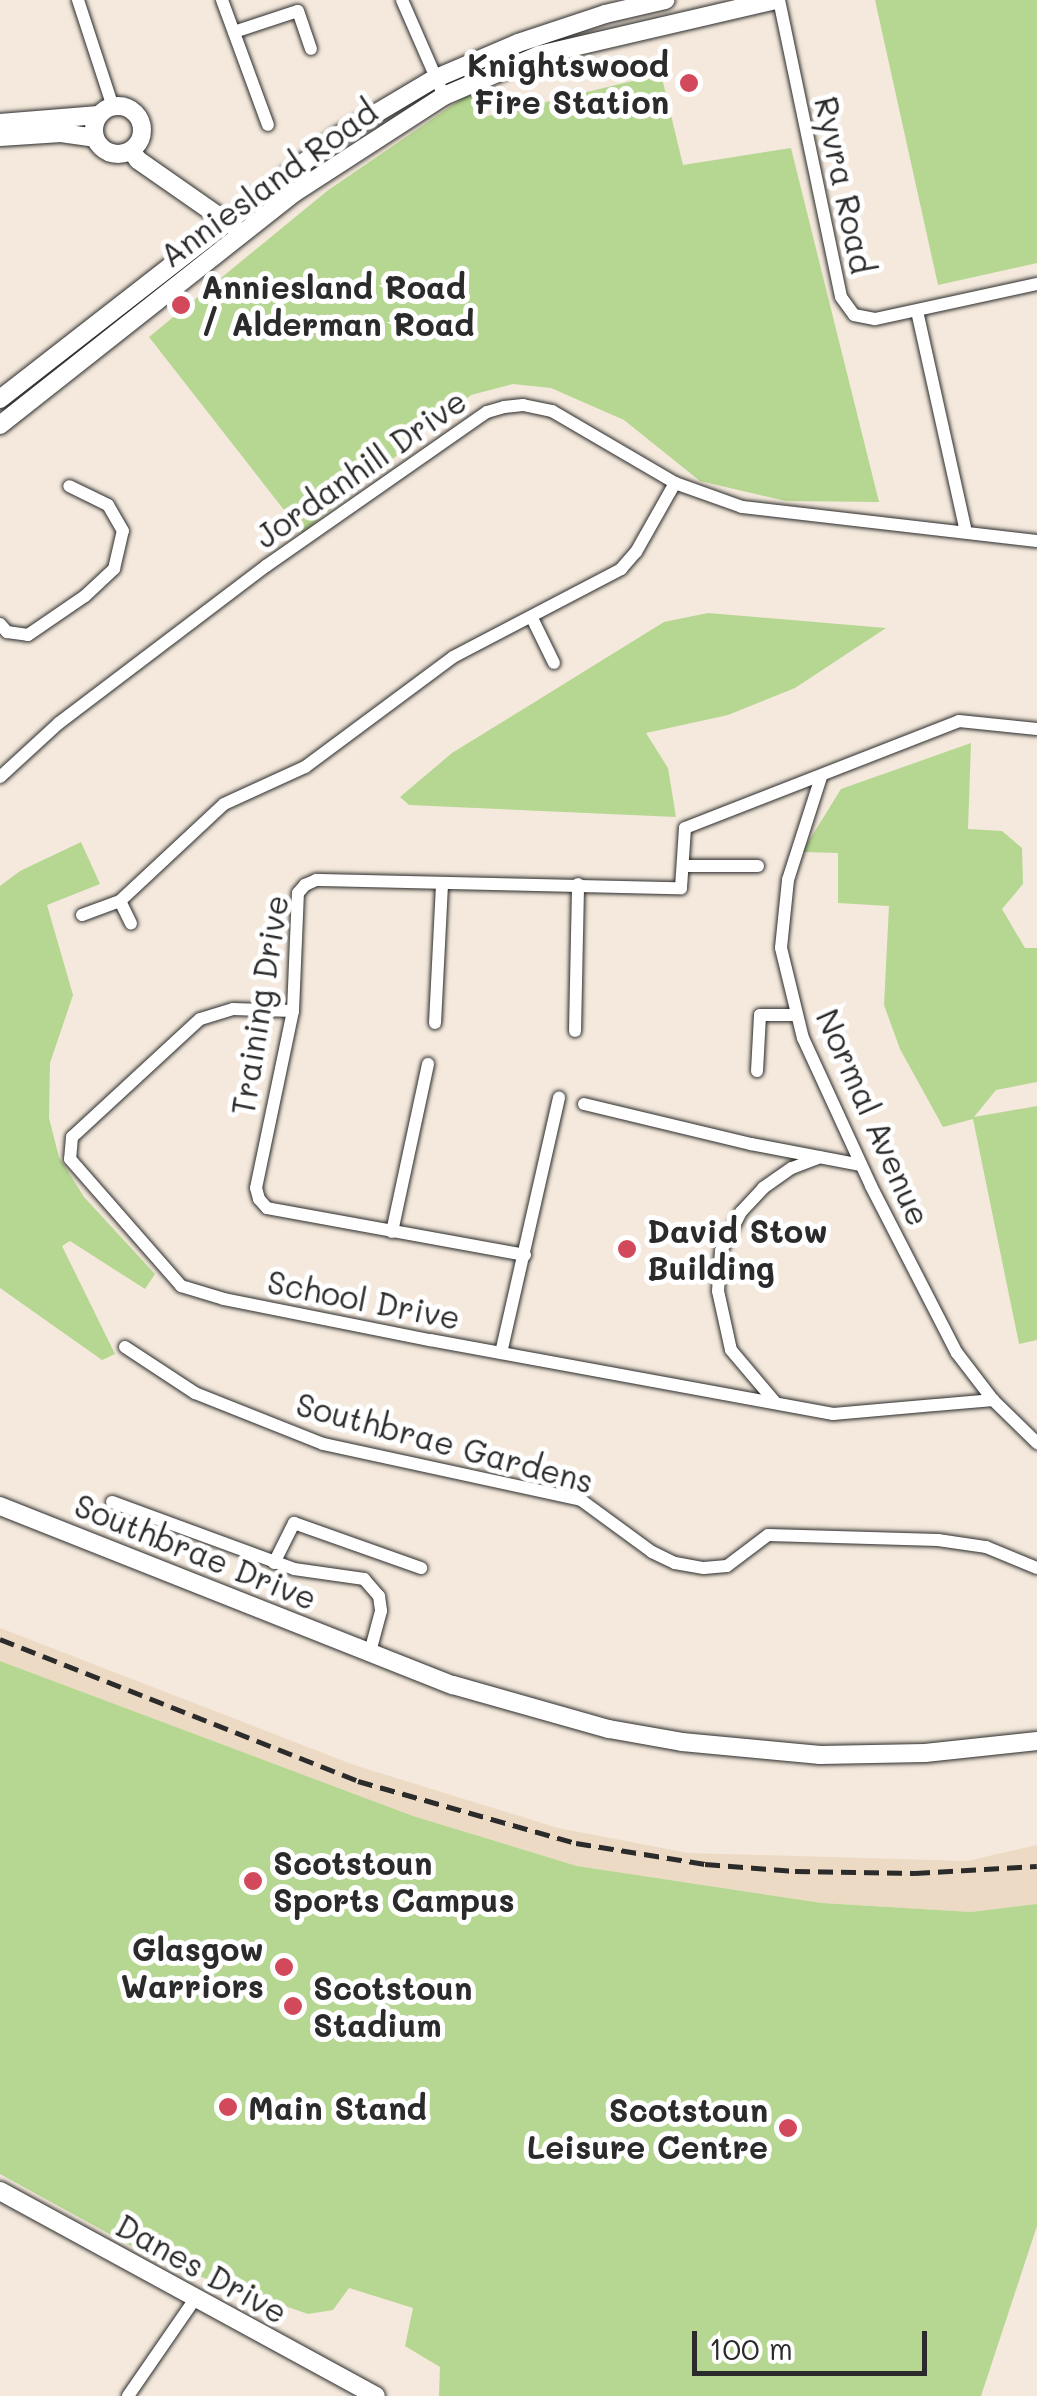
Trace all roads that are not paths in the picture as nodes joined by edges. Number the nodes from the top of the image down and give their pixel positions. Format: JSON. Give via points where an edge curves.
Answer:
{"nodes":[{"id":1,"x":78,"y":0,"type":"edge"},
{"id":2,"x":222,"y":0,"type":"edge"},
{"id":3,"x":402,"y":0,"type":"edge"},
{"id":4,"x":665,"y":0,"type":"edge"},
{"id":5,"x":778,"y":0,"type":"edge"},
{"id":6,"x":234,"y":32,"type":"junction"},
{"id":7,"x":311,"y":49,"type":"dead end"},
{"id":8,"x":439,"y":87,"type":"junction"},
{"id":9,"x":106,"y":111,"type":"junction"},
{"id":10,"x":0,"y":123,"type":"edge"},
{"id":11,"x":268,"y":125,"type":"dead end"},
{"id":12,"x":0,"y":137,"type":"edge"},
{"id":13,"x":95,"y":138,"type":"junction"},
{"id":14,"x":131,"y":150,"type":"junction"},
{"id":15,"x":228,"y":220,"type":"junction"},
{"id":16,"x":242,"y":237,"type":"junction"},
{"id":17,"x":1037,"y":284,"type":"edge"},
{"id":18,"x":917,"y":311,"type":"junction"},
{"id":19,"x":0,"y":399,"type":"edge"},
{"id":20,"x":0,"y":425,"type":"edge"},
{"id":21,"x":675,"y":483,"type":"junction"},
{"id":22,"x":69,"y":486,"type":"dead end"},
{"id":23,"x":966,"y":532,"type":"junction"},
{"id":24,"x":1037,"y":541,"type":"edge"},
{"id":25,"x":532,"y":618,"type":"junction"},
{"id":26,"x":0,"y":624,"type":"edge"},
{"id":27,"x":554,"y":663,"type":"dead end"},
{"id":28,"x":1037,"y":729,"type":"edge"},
{"id":29,"x":0,"y":777,"type":"edge"},
{"id":30,"x":820,"y":777,"type":"junction"},
{"id":31,"x":683,"y":866,"type":"junction"},
{"id":32,"x":758,"y":866,"type":"dead end"},
{"id":33,"x":442,"y":884,"type":"junction"},
{"id":34,"x":578,"y":884,"type":"junction"},
{"id":35,"x":120,"y":901,"type":"junction"},
{"id":36,"x":82,"y":915,"type":"dead end"},
{"id":37,"x":131,"y":924,"type":"dead end"},
{"id":38,"x":293,"y":1011,"type":"junction"},
{"id":39,"x":797,"y":1015,"type":"junction"},
{"id":40,"x":435,"y":1023,"type":"dead end"},
{"id":41,"x":575,"y":1030,"type":"dead end"},
{"id":42,"x":428,"y":1064,"type":"dead end"},
{"id":43,"x":757,"y":1071,"type":"dead end"},
{"id":44,"x":559,"y":1097,"type":"dead end"},
{"id":45,"x":584,"y":1104,"type":"dead end"},
{"id":46,"x":820,"y":1157,"type":"junction"},
{"id":47,"x":861,"y":1164,"type":"junction"},
{"id":48,"x":392,"y":1232,"type":"junction"},
{"id":49,"x":525,"y":1255,"type":"junction"},
{"id":50,"x":125,"y":1348,"type":"dead end"},
{"id":51,"x":501,"y":1353,"type":"junction"},
{"id":52,"x":992,"y":1400,"type":"junction"},
{"id":53,"x":776,"y":1404,"type":"junction"},
{"id":54,"x":1037,"y":1443,"type":"edge"},
{"id":55,"x":112,"y":1502,"type":"dead end"},
{"id":56,"x":0,"y":1506,"type":"edge"},
{"id":57,"x":274,"y":1563,"type":"junction"},
{"id":58,"x":421,"y":1568,"type":"dead end"},
{"id":59,"x":1037,"y":1568,"type":"edge"},
{"id":60,"x":370,"y":1652,"type":"junction"},
{"id":61,"x":1037,"y":1740,"type":"edge"},
{"id":62,"x":0,"y":2190,"type":"edge"},
{"id":63,"x":194,"y":2300,"type":"junction"},
{"id":64,"x":128,"y":2396,"type":"edge"},
{"id":65,"x":376,"y":2396,"type":"edge"}],
"edges":[{"from":1,"to":9,"type":"street"},
{"from":2,"to":6,"type":"street"},
{"from":3,"to":8,"type":"street"},
{"from":4,"to":8,"type":"street","name":"Anniesland Road","via":[[518,43]]},
{"from":5,"to":8,"type":"street","name":"Anniesland Road","via":[[539,55]]},
{"from":5,"to":18,"type":"street","name":"Ryvra Road","via":[[841,297],[854,315],[875,320]]},
{"from":6,"to":7,"type":"street","via":[[298,11]]},
{"from":6,"to":11,"type":"street"},
{"from":8,"to":15,"type":"street","name":"Anniesland Road","via":[[338,136]]},
{"from":8,"to":16,"type":"street","name":"Anniesland Road"},
{"from":9,"to":10,"type":"street"},
{"from":9,"to":13,"type":"street"},
{"from":9,"to":14,"type":"street","via":[[129,109],[140,121],[141,137]]},
{"from":12,"to":13,"type":"street"},
{"from":13,"to":14,"type":"street","via":[[110,153]]},
{"from":14,"to":15,"type":"street"},
{"from":15,"to":16,"type":"street"},
{"from":15,"to":19,"type":"street","name":"Anniesland Road"},
{"from":16,"to":20,"type":"street","name":"Anniesland Road"},
{"from":17,"to":18,"type":"street","name":"Ryvra Road"},
{"from":18,"to":23,"type":"street"},
{"from":21,"to":23,"type":"street","name":"Jordanhill Drive","via":[[742,507]]},
{"from":21,"to":25,"type":"street","via":[[621,568]]},
{"from":21,"to":29,"type":"street","name":"Jordanhill Drive","via":[[552,411],[523,405],[487,412],[250,578],[59,723]]},
{"from":22,"to":26,"type":"street","via":[[108,506],[123,531],[114,569],[28,635]]},
{"from":23,"to":24,"type":"street","name":"Jordanhill Drive"},
{"from":25,"to":27,"type":"street"},
{"from":25,"to":35,"type":"street","via":[[453,656],[305,766],[224,804]]},
{"from":28,"to":30,"type":"street","via":[[958,722]]},
{"from":30,"to":31,"type":"street","via":[[685,828]]},
{"from":30,"to":39,"type":"street","name":"Normal Avenue","via":[[788,880],[781,948]]},
{"from":31,"to":32,"type":"street"},
{"from":31,"to":34,"type":"street","name":"Training Drive","via":[[681,888]]},
{"from":33,"to":34,"type":"street","name":"Training Drive"},
{"from":33,"to":38,"type":"street","name":"Training Drive","via":[[304,884],[298,894]]},
{"from":33,"to":40,"type":"street"},
{"from":34,"to":41,"type":"street"},
{"from":35,"to":36,"type":"street"},
{"from":35,"to":37,"type":"street"},
{"from":38,"to":48,"type":"street","name":"Training Drive","via":[[258,1198],[266,1208]]},
{"from":38,"to":51,"type":"street","name":"School Drive","via":[[233,1009],[200,1019],[77,1128],[70,1159],[182,1286]]},
{"from":39,"to":43,"type":"street","via":[[760,1015]]},
{"from":39,"to":47,"type":"street","name":"Normal Avenue"},
{"from":42,"to":48,"type":"street"},
{"from":44,"to":49,"type":"street"},
{"from":45,"to":46,"type":"street"},
{"from":46,"to":47,"type":"street"},
{"from":46,"to":53,"type":"street","via":[[762,1188],[721,1251],[718,1291],[732,1350]]},
{"from":47,"to":52,"type":"street","name":"Normal Avenue","via":[[957,1353]]},
{"from":48,"to":49,"type":"street","name":"Training Drive"},
{"from":49,"to":51,"type":"street"},
{"from":50,"to":59,"type":"street","name":"Southbrae Gardens","via":[[195,1393],[324,1444],[581,1500],[675,1563],[728,1566],[768,1536],[938,1540],[986,1547]]},
{"from":51,"to":53,"type":"street","name":"School Drive"},
{"from":52,"to":53,"type":"street","name":"School Drive","via":[[833,1414]]},
{"from":52,"to":54,"type":"street","name":"Normal Avenue"},
{"from":55,"to":57,"type":"street","name":"Southbrae Drive"},
{"from":56,"to":60,"type":"street","name":"Southbrae Drive"},
{"from":57,"to":58,"type":"street","name":"Southbrae Drive","via":[[294,1523]]},
{"from":57,"to":60,"type":"street","name":"Southbrae Drive","via":[[373,1586],[381,1611]]},
{"from":60,"to":61,"type":"street","name":"Southbrae Drive","via":[[528,1709],[682,1742],[864,1755]]},
{"from":62,"to":63,"type":"street","name":"Danes Drive"},
{"from":63,"to":64,"type":"street"},
{"from":63,"to":65,"type":"street","name":"Danes Drive"}]}
